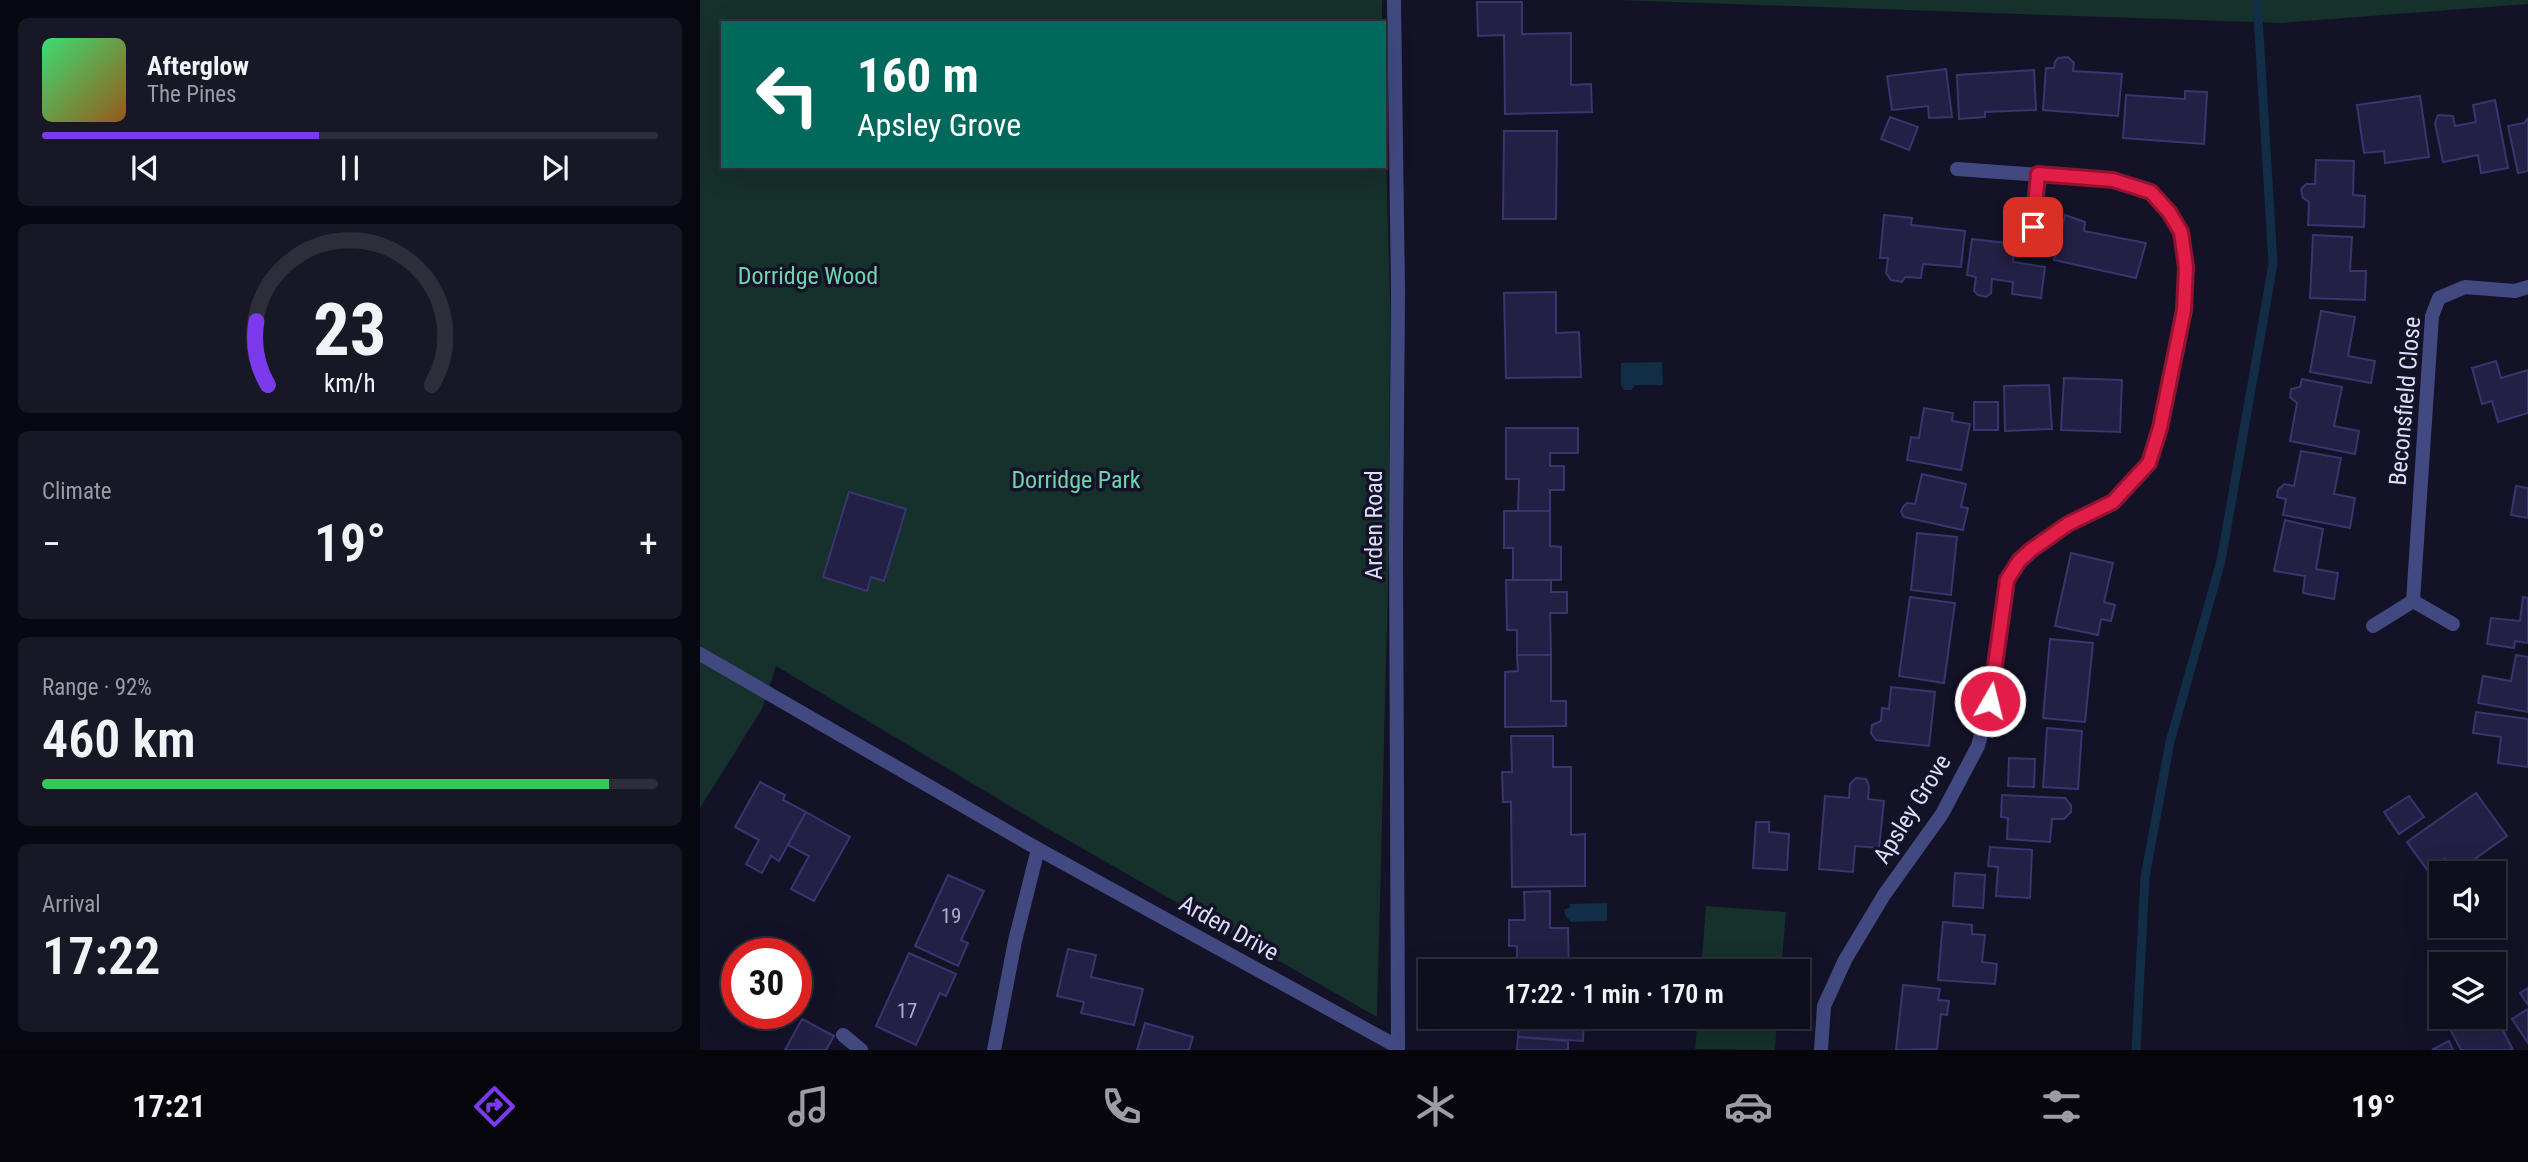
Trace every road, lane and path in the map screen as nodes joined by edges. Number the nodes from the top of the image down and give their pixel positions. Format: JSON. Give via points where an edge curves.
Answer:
{"nodes":[{"id":1,"x":1394,"y":0,"type":"edge"},
{"id":2,"x":1957,"y":169,"type":"dead end"},
{"id":3,"x":2038,"y":174,"type":"junction"},
{"id":4,"x":2033,"y":227,"type":"dead end"},
{"id":5,"x":2528,"y":287,"type":"edge"},
{"id":6,"x":2413,"y":600,"type":"junction"},
{"id":7,"x":2453,"y":624,"type":"dead end"},
{"id":8,"x":2373,"y":626,"type":"dead end"},
{"id":9,"x":700,"y":654,"type":"edge"},
{"id":10,"x":1038,"y":849,"type":"junction"},
{"id":11,"x":842,"y":1035,"type":"dead end"},
{"id":12,"x":1398,"y":1049,"type":"edge"},
{"id":13,"x":861,"y":1050,"type":"edge"},
{"id":14,"x":994,"y":1050,"type":"edge"},
{"id":15,"x":1821,"y":1050,"type":"edge"}],
"edges":[{"from":1,"to":12,"type":"street","name":"Arden Road"},
{"from":2,"to":3,"type":"street","name":"Apsley Grove"},
{"from":3,"to":4,"type":"street"},
{"from":3,"to":15,"type":"street","name":"Apsley Grove","via":[[2113,180],[2151,192],[2181,232],[2186,267],[2184,310],[2160,428],[2149,463],[2128,488],[2113,502],[2068,524],[2031,550],[2007,580],[1990,701],[1978,746],[1942,814],[1845,960],[1824,1006]]},
{"from":5,"to":6,"type":"street","name":"Beconsfield Close","via":[[2515,291],[2465,287],[2439,298],[2432,316]]},
{"from":6,"to":7,"type":"street"},
{"from":6,"to":8,"type":"street"},
{"from":9,"to":10,"type":"street","name":"Arden Drive"},
{"from":10,"to":12,"type":"street","name":"Arden Drive"},
{"from":10,"to":14,"type":"street"},
{"from":11,"to":13,"type":"street"}]}
